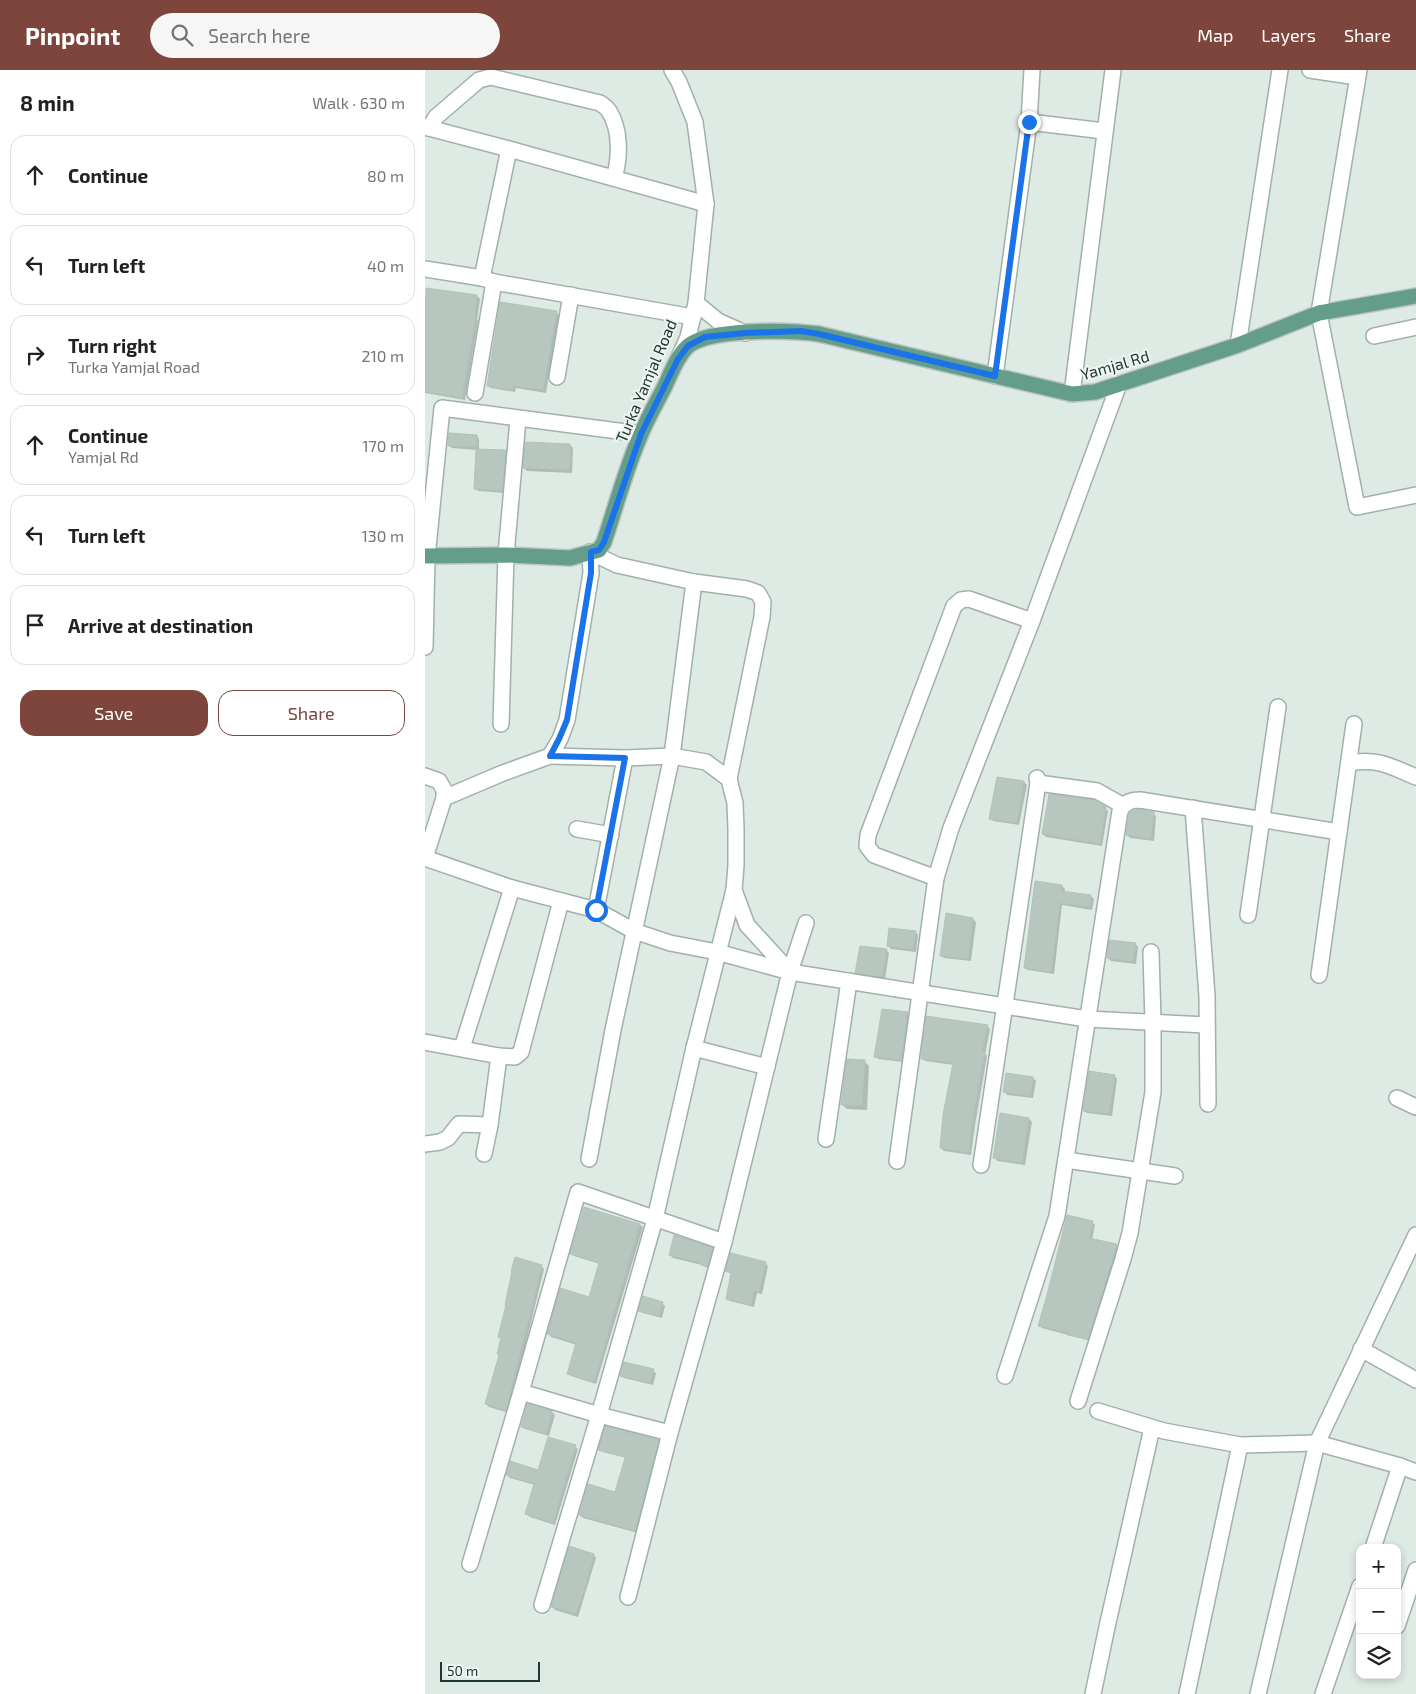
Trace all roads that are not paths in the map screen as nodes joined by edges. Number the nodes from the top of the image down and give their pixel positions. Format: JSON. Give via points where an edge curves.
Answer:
{"nodes":[{"id":1,"x":672,"y":70,"type":"edge"},
{"id":2,"x":1032,"y":70,"type":"edge"},
{"id":3,"x":1113,"y":70,"type":"edge"},
{"id":4,"x":1280,"y":70,"type":"edge"},
{"id":5,"x":1310,"y":70,"type":"edge"},
{"id":6,"x":1358,"y":73,"type":"edge"},
{"id":7,"x":1029,"y":122,"type":"junction"},
{"id":8,"x":427,"y":128,"type":"edge"},
{"id":9,"x":1104,"y":131,"type":"junction"},
{"id":10,"x":509,"y":149,"type":"junction"},
{"id":11,"x":614,"y":178,"type":"junction"},
{"id":12,"x":706,"y":204,"type":"junction"},
{"id":13,"x":425,"y":269,"type":"edge"},
{"id":14,"x":488,"y":280,"type":"junction"},
{"id":15,"x":571,"y":295,"type":"junction"},
{"id":16,"x":1416,"y":296,"type":"edge"},
{"id":17,"x":694,"y":310,"type":"junction"},
{"id":18,"x":1319,"y":313,"type":"junction"},
{"id":19,"x":1416,"y":327,"type":"edge"},
{"id":20,"x":745,"y":333,"type":"junction"},
{"id":21,"x":1374,"y":336,"type":"dead end"},
{"id":22,"x":1238,"y":345,"type":"junction"},
{"id":23,"x":678,"y":359,"type":"junction"},
{"id":24,"x":995,"y":376,"type":"junction"},
{"id":25,"x":557,"y":377,"type":"dead end"},
{"id":26,"x":1119,"y":384,"type":"junction"},
{"id":27,"x":475,"y":393,"type":"dead end"},
{"id":28,"x":1072,"y":394,"type":"junction"},
{"id":29,"x":519,"y":419,"type":"junction"},
{"id":30,"x":641,"y":434,"type":"junction"},
{"id":31,"x":1416,"y":495,"type":"edge"},
{"id":32,"x":591,"y":552,"type":"junction"},
{"id":33,"x":506,"y":555,"type":"junction"},
{"id":34,"x":426,"y":557,"type":"edge"},
{"id":35,"x":694,"y":582,"type":"junction"},
{"id":36,"x":1032,"y":621,"type":"junction"},
{"id":37,"x":425,"y":647,"type":"edge"},
{"id":38,"x":1279,"y":707,"type":"dead end"},
{"id":39,"x":501,"y":724,"type":"dead end"},
{"id":40,"x":1354,"y":724,"type":"dead end"},
{"id":41,"x":550,"y":756,"type":"junction"},
{"id":42,"x":672,"y":756,"type":"junction"},
{"id":43,"x":625,"y":758,"type":"junction"},
{"id":44,"x":1349,"y":763,"type":"junction"},
{"id":45,"x":425,"y":776,"type":"edge"},
{"id":46,"x":1416,"y":777,"type":"edge"},
{"id":47,"x":729,"y":779,"type":"junction"},
{"id":48,"x":443,"y":798,"type":"junction"},
{"id":49,"x":1122,"y":805,"type":"junction"},
{"id":50,"x":1193,"y":808,"type":"junction"},
{"id":51,"x":1263,"y":820,"type":"junction"},
{"id":52,"x":577,"y":829,"type":"dead end"},
{"id":53,"x":1339,"y":832,"type":"junction"},
{"id":54,"x":611,"y":835,"type":"junction"},
{"id":55,"x":425,"y":858,"type":"edge"},
{"id":56,"x":936,"y":878,"type":"junction"},
{"id":57,"x":512,"y":888,"type":"junction"},
{"id":58,"x":734,"y":890,"type":"junction"},
{"id":59,"x":561,"y":901,"type":"junction"},
{"id":60,"x":596,"y":910,"type":"junction"},
{"id":61,"x":1248,"y":914,"type":"dead end"},
{"id":62,"x":806,"y":923,"type":"dead end"},
{"id":63,"x":634,"y":931,"type":"junction"},
{"id":64,"x":717,"y":952,"type":"junction"},
{"id":65,"x":1151,"y":952,"type":"dead end"},
{"id":66,"x":789,"y":972,"type":"junction"},
{"id":67,"x":1319,"y":975,"type":"dead end"},
{"id":68,"x":849,"y":981,"type":"junction"},
{"id":69,"x":920,"y":992,"type":"junction"},
{"id":70,"x":1004,"y":1006,"type":"junction"},
{"id":71,"x":1087,"y":1019,"type":"junction"},
{"id":72,"x":1153,"y":1022,"type":"junction"},
{"id":73,"x":1207,"y":1025,"type":"junction"},
{"id":74,"x":425,"y":1042,"type":"edge"},
{"id":75,"x":462,"y":1048,"type":"junction"},
{"id":76,"x":694,"y":1048,"type":"junction"},
{"id":77,"x":499,"y":1056,"type":"junction"},
{"id":78,"x":767,"y":1067,"type":"junction"},
{"id":79,"x":1397,"y":1098,"type":"dead end"},
{"id":80,"x":1208,"y":1104,"type":"dead end"},
{"id":81,"x":1416,"y":1107,"type":"edge"},
{"id":82,"x":490,"y":1125,"type":"junction"},
{"id":83,"x":826,"y":1139,"type":"dead end"},
{"id":84,"x":425,"y":1144,"type":"edge"},
{"id":85,"x":484,"y":1154,"type":"dead end"},
{"id":86,"x":589,"y":1159,"type":"dead end"},
{"id":87,"x":1066,"y":1160,"type":"junction"},
{"id":88,"x":897,"y":1161,"type":"dead end"},
{"id":89,"x":981,"y":1165,"type":"dead end"},
{"id":90,"x":1139,"y":1171,"type":"junction"},
{"id":91,"x":1175,"y":1176,"type":"dead end"},
{"id":92,"x":655,"y":1219,"type":"junction"},
{"id":93,"x":1416,"y":1235,"type":"edge"},
{"id":94,"x":724,"y":1242,"type":"junction"},
{"id":95,"x":1361,"y":1349,"type":"junction"},
{"id":96,"x":1005,"y":1376,"type":"dead end"},
{"id":97,"x":1416,"y":1380,"type":"edge"},
{"id":98,"x":521,"y":1392,"type":"junction"},
{"id":99,"x":1078,"y":1401,"type":"dead end"},
{"id":100,"x":1098,"y":1411,"type":"dead end"},
{"id":101,"x":599,"y":1416,"type":"junction"},
{"id":102,"x":1152,"y":1428,"type":"junction"},
{"id":103,"x":670,"y":1433,"type":"junction"},
{"id":104,"x":1317,"y":1443,"type":"junction"},
{"id":105,"x":1240,"y":1445,"type":"junction"},
{"id":106,"x":1401,"y":1466,"type":"junction"},
{"id":107,"x":1416,"y":1472,"type":"edge"},
{"id":108,"x":1374,"y":1544,"type":"edge"},
{"id":109,"x":469,"y":1564,"type":"dead end"},
{"id":110,"x":1416,"y":1570,"type":"edge"},
{"id":111,"x":1359,"y":1589,"type":"edge"},
{"id":112,"x":628,"y":1597,"type":"dead end"},
{"id":113,"x":542,"y":1605,"type":"dead end"},
{"id":114,"x":1401,"y":1614,"type":"edge"},
{"id":115,"x":1093,"y":1694,"type":"edge"},
{"id":116,"x":1187,"y":1694,"type":"edge"},
{"id":117,"x":1258,"y":1694,"type":"edge"},
{"id":118,"x":1323,"y":1694,"type":"edge"}],
"edges":[{"from":1,"to":12,"type":"street","name":"Turka Yamjal Road","via":[[695,122]]},
{"from":2,"to":7,"type":"street"},
{"from":3,"to":9,"type":"street"},
{"from":4,"to":22,"type":"street"},
{"from":5,"to":6,"type":"street"},
{"from":6,"to":18,"type":"street"},
{"from":7,"to":9,"type":"street"},
{"from":7,"to":24,"type":"street"},
{"from":8,"to":10,"type":"street"},
{"from":8,"to":11,"type":"street","via":[[479,80],[491,77],[600,102],[609,110],[617,130],[618,163]]},
{"from":9,"to":28,"type":"street"},
{"from":10,"to":11,"type":"street"},
{"from":10,"to":14,"type":"street"},
{"from":11,"to":12,"type":"street"},
{"from":12,"to":17,"type":"street","name":"Turka Yamjal Road"},
{"from":13,"to":14,"type":"street"},
{"from":14,"to":15,"type":"street"},
{"from":14,"to":27,"type":"street"},
{"from":15,"to":17,"type":"street"},
{"from":15,"to":25,"type":"street"},
{"from":16,"to":18,"type":"main road","name":"Yamjal Rd"},
{"from":17,"to":20,"type":"street"},
{"from":17,"to":23,"type":"street","name":"Turka Yamjal Road","via":[[688,337]]},
{"from":18,"to":22,"type":"main road","name":"Yamjal Rd"},
{"from":18,"to":31,"type":"street","via":[[1357,507]]},
{"from":19,"to":21,"type":"street"},
{"from":20,"to":23,"type":"main road","name":"Yamjal Rd","via":[[705,337],[688,346]]},
{"from":20,"to":24,"type":"main road","name":"Yamjal Rd","via":[[801,331],[819,334]]},
{"from":22,"to":26,"type":"main road","name":"Yamjal Rd"},
{"from":23,"to":30,"type":"main road","name":"Turka Yamjal Road"},
{"from":24,"to":28,"type":"main road","name":"Yamjal Rd"},
{"from":26,"to":28,"type":"main road","name":"Yamjal Rd","via":[[1095,392]]},
{"from":26,"to":36,"type":"street"},
{"from":29,"to":30,"type":"street"},
{"from":29,"to":33,"type":"street"},
{"from":29,"to":34,"type":"street","via":[[442,408]]},
{"from":30,"to":32,"type":"main road","name":"Turka Yamjal Road","via":[[604,542],[599,550]]},
{"from":32,"to":33,"type":"main road","via":[[570,558]]},
{"from":32,"to":35,"type":"street","via":[[617,565]]},
{"from":32,"to":41,"type":"street","via":[[591,573],[567,720]]},
{"from":33,"to":34,"type":"main road"},
{"from":33,"to":39,"type":"street"},
{"from":34,"to":37,"type":"street"},
{"from":35,"to":42,"type":"street"},
{"from":35,"to":47,"type":"street","via":[[747,589],[758,593],[763,602]]},
{"from":36,"to":56,"type":"street","via":[[951,828]]},
{"from":36,"to":56,"type":"street","via":[[969,599],[954,606],[868,835],[867,846],[874,854]]},
{"from":38,"to":51,"type":"street"},
{"from":40,"to":44,"type":"street"},
{"from":41,"to":43,"type":"street"},
{"from":41,"to":48,"type":"street"},
{"from":42,"to":43,"type":"street"},
{"from":42,"to":47,"type":"street","via":[[706,762]]},
{"from":42,"to":63,"type":"street"},
{"from":43,"to":54,"type":"street"},
{"from":44,"to":46,"type":"street","via":[[1367,760]]},
{"from":44,"to":53,"type":"street"},
{"from":45,"to":48,"type":"street","via":[[439,781]]},
{"from":47,"to":58,"type":"street","via":[[735,803]]},
{"from":48,"to":55,"type":"street"},
{"from":49,"to":50,"type":"street","via":[[1130,800],[1140,800]]},
{"from":49,"to":70,"type":"street","via":[[1097,791],[1037,780]]},
{"from":49,"to":71,"type":"street"},
{"from":50,"to":51,"type":"street"},
{"from":50,"to":73,"type":"street"},
{"from":51,"to":53,"type":"street"},
{"from":51,"to":61,"type":"street"},
{"from":52,"to":54,"type":"street"},
{"from":53,"to":67,"type":"street"},
{"from":54,"to":60,"type":"street"},
{"from":55,"to":57,"type":"street"},
{"from":56,"to":69,"type":"street"},
{"from":57,"to":59,"type":"street"},
{"from":57,"to":75,"type":"street"},
{"from":58,"to":64,"type":"street"},
{"from":58,"to":66,"type":"street","via":[[747,925]]},
{"from":59,"to":60,"type":"street"},
{"from":59,"to":77,"type":"street","via":[[521,1052],[515,1057]]},
{"from":60,"to":63,"type":"street"},
{"from":62,"to":66,"type":"street"},
{"from":63,"to":64,"type":"street","via":[[670,943]]},
{"from":63,"to":86,"type":"street"},
{"from":64,"to":66,"type":"street"},
{"from":64,"to":76,"type":"street"},
{"from":65,"to":72,"type":"street"},
{"from":66,"to":68,"type":"street"},
{"from":66,"to":78,"type":"street"},
{"from":68,"to":69,"type":"street"},
{"from":68,"to":83,"type":"street"},
{"from":69,"to":70,"type":"street"},
{"from":69,"to":88,"type":"street"},
{"from":70,"to":71,"type":"street"},
{"from":70,"to":89,"type":"street"},
{"from":71,"to":72,"type":"street"},
{"from":71,"to":87,"type":"street"},
{"from":72,"to":73,"type":"street"},
{"from":72,"to":90,"type":"street","via":[[1153,1092]]},
{"from":73,"to":80,"type":"street"},
{"from":74,"to":75,"type":"street"},
{"from":75,"to":77,"type":"street"},
{"from":76,"to":78,"type":"street"},
{"from":76,"to":92,"type":"street"},
{"from":77,"to":82,"type":"street"},
{"from":78,"to":94,"type":"street"},
{"from":79,"to":81,"type":"street"},
{"from":82,"to":84,"type":"street","via":[[459,1124],[448,1138]]},
{"from":82,"to":85,"type":"street"},
{"from":87,"to":90,"type":"street"},
{"from":87,"to":96,"type":"street","via":[[1057,1216]]},
{"from":90,"to":91,"type":"street"},
{"from":90,"to":99,"type":"street","via":[[1130,1233]]},
{"from":92,"to":94,"type":"street"},
{"from":92,"to":98,"type":"street","via":[[577,1192]]},
{"from":92,"to":101,"type":"street"},
{"from":93,"to":95,"type":"street"},
{"from":94,"to":103,"type":"street"},
{"from":95,"to":97,"type":"street"},
{"from":95,"to":104,"type":"street"},
{"from":98,"to":101,"type":"street"},
{"from":98,"to":109,"type":"street"},
{"from":100,"to":102,"type":"street"},
{"from":101,"to":103,"type":"street"},
{"from":101,"to":113,"type":"street"},
{"from":102,"to":105,"type":"street"},
{"from":102,"to":115,"type":"street"},
{"from":103,"to":112,"type":"street"},
{"from":104,"to":105,"type":"street"},
{"from":104,"to":106,"type":"street"},
{"from":104,"to":117,"type":"street"},
{"from":105,"to":116,"type":"street"},
{"from":106,"to":107,"type":"street"},
{"from":106,"to":108,"type":"street"},
{"from":110,"to":114,"type":"street"},
{"from":111,"to":118,"type":"street"}]}
